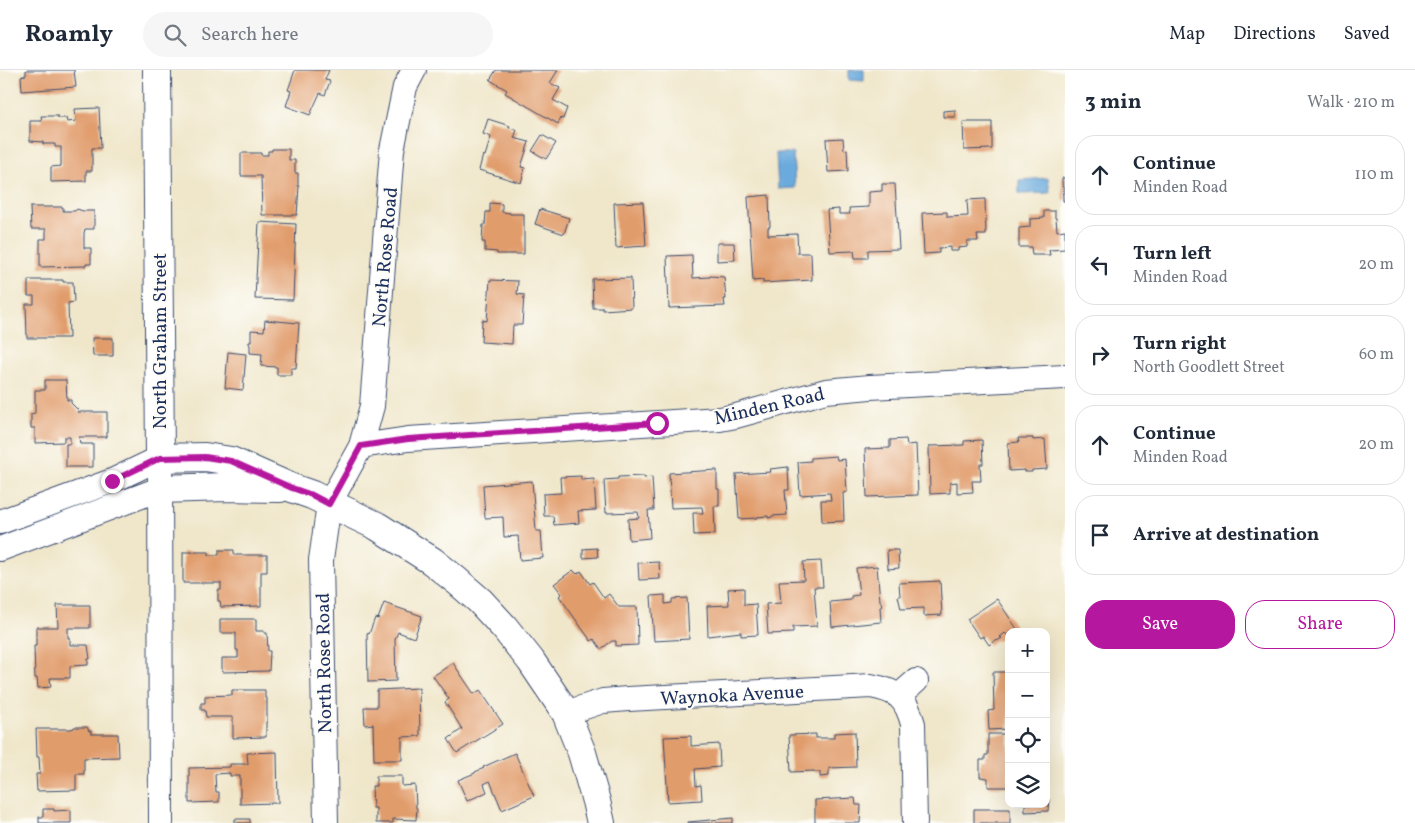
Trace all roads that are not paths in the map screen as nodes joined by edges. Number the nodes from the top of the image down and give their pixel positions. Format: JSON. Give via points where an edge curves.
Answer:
{"nodes":[{"id":1,"x":157,"y":70,"type":"edge"},
{"id":2,"x":414,"y":70,"type":"edge"},
{"id":3,"x":1065,"y":378,"type":"edge"},
{"id":4,"x":361,"y":446,"type":"junction"},
{"id":5,"x":160,"y":458,"type":"junction"},
{"id":6,"x":292,"y":488,"type":"junction"},
{"id":7,"x":160,"y":489,"type":"junction"},
{"id":8,"x":329,"y":504,"type":"junction"},
{"id":9,"x":0,"y":522,"type":"edge"},
{"id":10,"x":0,"y":549,"type":"edge"},
{"id":11,"x":566,"y":713,"type":"junction"},
{"id":12,"x":161,"y":823,"type":"edge"},
{"id":13,"x":326,"y":823,"type":"edge"},
{"id":14,"x":601,"y":823,"type":"edge"},
{"id":15,"x":914,"y":823,"type":"edge"}],
"edges":[{"from":1,"to":5,"type":"main road","name":"North Graham Street"},
{"from":2,"to":4,"type":"street","name":"North Rose Road","via":[[405,88],[392,150],[372,406]]},
{"from":3,"to":4,"type":"street","name":"Minden Road","via":[[826,391],[720,419],[408,439]]},
{"from":4,"to":8,"type":"street"},
{"from":5,"to":6,"type":"main road","via":[[205,457],[231,461]]},
{"from":5,"to":7,"type":"street","name":"North Graham Street"},
{"from":5,"to":9,"type":"street","via":[[112,481]]},
{"from":6,"to":7,"type":"main road"},
{"from":6,"to":8,"type":"main road"},
{"from":7,"to":10,"type":"street"},
{"from":7,"to":12,"type":"street","name":"North Graham Street"},
{"from":8,"to":11,"type":"main road","via":[[377,526],[457,580],[504,627]]},
{"from":8,"to":13,"type":"street","name":"North Rose Road","via":[[321,560]]},
{"from":11,"to":14,"type":"main road","via":[[582,753]]},
{"from":11,"to":15,"type":"street","name":"Waynoka Avenue","via":[[611,701],[871,686],[907,688],[913,724]]}]}
